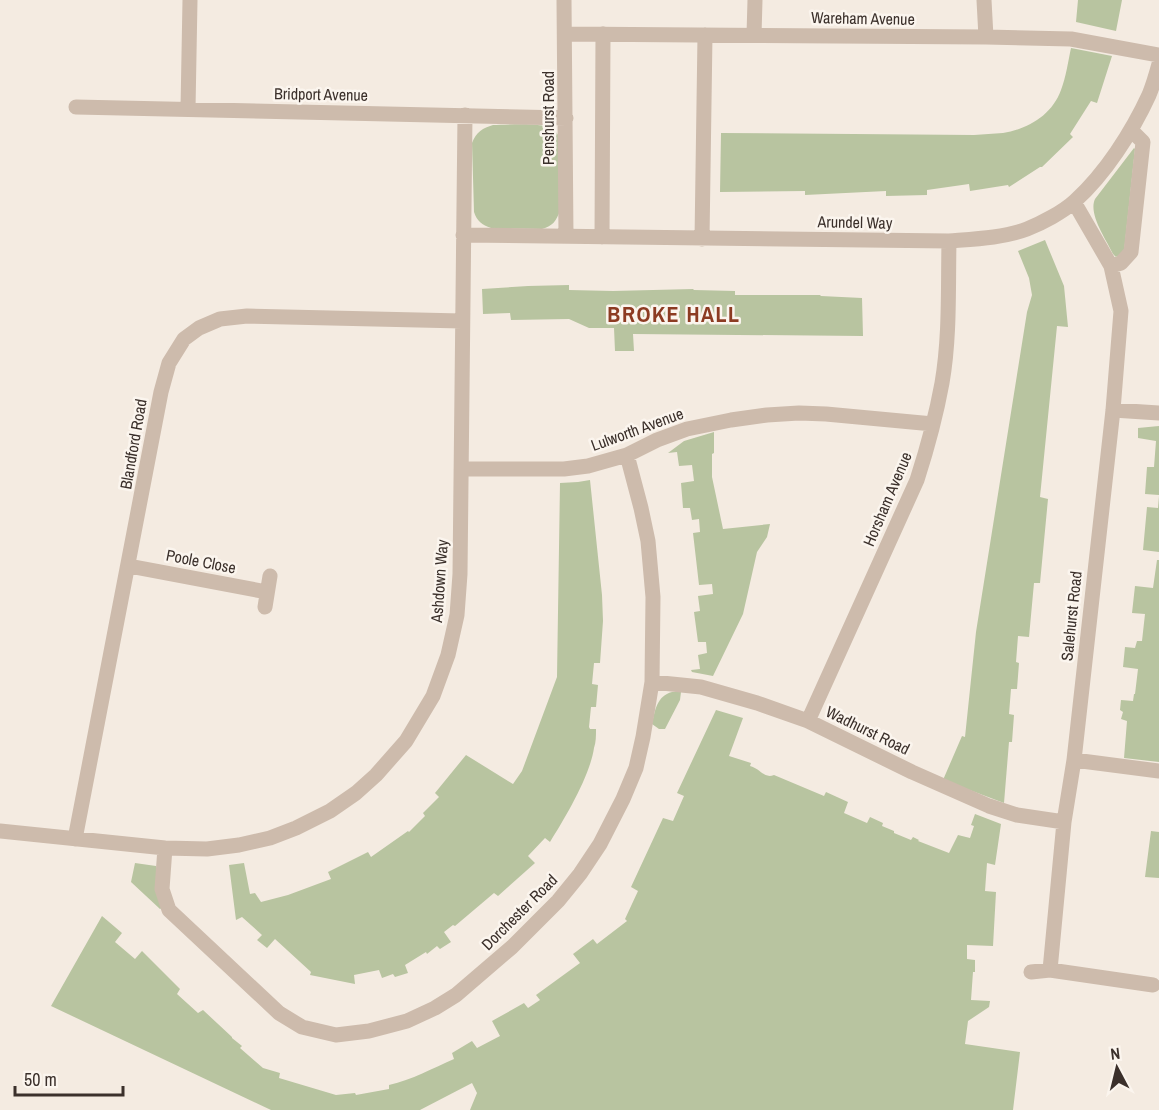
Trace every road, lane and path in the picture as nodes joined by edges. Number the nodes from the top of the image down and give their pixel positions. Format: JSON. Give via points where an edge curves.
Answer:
{"nodes":[{"id":1,"x":190,"y":0,"type":"edge"},
{"id":2,"x":564,"y":0,"type":"edge"},
{"id":3,"x":754,"y":0,"type":"edge"},
{"id":4,"x":984,"y":0,"type":"edge"},
{"id":5,"x":565,"y":34,"type":"junction"},
{"id":6,"x":603,"y":34,"type":"junction"},
{"id":7,"x":705,"y":35,"type":"junction"},
{"id":8,"x":754,"y":35,"type":"junction"},
{"id":9,"x":986,"y":37,"type":"junction"},
{"id":10,"x":1159,"y":55,"type":"edge"},
{"id":11,"x":1159,"y":64,"type":"edge"},
{"id":12,"x":74,"y":105,"type":"dead end"},
{"id":13,"x":188,"y":109,"type":"junction"},
{"id":14,"x":465,"y":115,"type":"junction"},
{"id":15,"x":566,"y":118,"type":"junction"},
{"id":16,"x":1131,"y":130,"type":"junction"},
{"id":17,"x":1074,"y":202,"type":"junction"},
{"id":18,"x":463,"y":235,"type":"junction"},
{"id":19,"x":566,"y":236,"type":"junction"},
{"id":20,"x":602,"y":237,"type":"junction"},
{"id":21,"x":702,"y":239,"type":"junction"},
{"id":22,"x":949,"y":241,"type":"junction"},
{"id":23,"x":1111,"y":266,"type":"junction"},
{"id":24,"x":462,"y":321,"type":"junction"},
{"id":25,"x":1113,"y":410,"type":"junction"},
{"id":26,"x":1159,"y":413,"type":"edge"},
{"id":27,"x":933,"y":424,"type":"junction"},
{"id":28,"x":627,"y":455,"type":"junction"},
{"id":29,"x":461,"y":469,"type":"junction"},
{"id":30,"x":129,"y":566,"type":"junction"},
{"id":31,"x":270,"y":576,"type":"dead end"},
{"id":32,"x":652,"y":682,"type":"junction"},
{"id":33,"x":808,"y":721,"type":"junction"},
{"id":34,"x":1074,"y":760,"type":"junction"},
{"id":35,"x":1159,"y":771,"type":"edge"},
{"id":36,"x":1064,"y":822,"type":"junction"},
{"id":37,"x":0,"y":831,"type":"edge"},
{"id":38,"x":75,"y":839,"type":"junction"},
{"id":39,"x":165,"y":848,"type":"junction"},
{"id":40,"x":1050,"y":970,"type":"junction"},
{"id":41,"x":1031,"y":972,"type":"dead end"},
{"id":42,"x":1153,"y":985,"type":"dead end"}],
"edges":[{"from":1,"to":13,"type":"street"},
{"from":2,"to":5,"type":"street","name":"Penshurst Road"},
{"from":3,"to":8,"type":"street"},
{"from":4,"to":9,"type":"street"},
{"from":5,"to":6,"type":"street","name":"Wareham Avenue"},
{"from":5,"to":15,"type":"street","name":"Penshurst Road"},
{"from":6,"to":7,"type":"street","name":"Wareham Avenue"},
{"from":6,"to":20,"type":"street"},
{"from":7,"to":8,"type":"street","name":"Wareham Avenue"},
{"from":7,"to":21,"type":"street"},
{"from":8,"to":9,"type":"street","name":"Wareham Avenue"},
{"from":9,"to":10,"type":"street","name":"Wareham Avenue","via":[[1071,39]]},
{"from":11,"to":16,"type":"street","name":"Arundel Way"},
{"from":12,"to":13,"type":"street","name":"Bridport Avenue"},
{"from":13,"to":14,"type":"street","name":"Bridport Avenue"},
{"from":14,"to":15,"type":"street","name":"Bridport Avenue"},
{"from":14,"to":18,"type":"street","name":"Ashdown Way"},
{"from":15,"to":19,"type":"street","name":"Penshurst Road"},
{"from":16,"to":17,"type":"street","name":"Arundel Way","via":[[1104,169]]},
{"from":16,"to":23,"type":"street","via":[[1143,142],[1131,252],[1121,263]]},
{"from":17,"to":22,"type":"street","name":"Arundel Way","via":[[1025,229],[990,238]]},
{"from":17,"to":23,"type":"street","name":"Salehurst Road"},
{"from":18,"to":19,"type":"street","name":"Arundel Way"},
{"from":18,"to":24,"type":"street","name":"Ashdown Way"},
{"from":19,"to":20,"type":"street","name":"Arundel Way"},
{"from":20,"to":21,"type":"street","name":"Arundel Way"},
{"from":21,"to":22,"type":"street","name":"Arundel Way"},
{"from":22,"to":27,"type":"street","name":"Horsham Avenue","via":[[942,381]]},
{"from":23,"to":25,"type":"street","name":"Salehurst Road","via":[[1121,311]]},
{"from":24,"to":29,"type":"street","name":"Ashdown Way"},
{"from":24,"to":30,"type":"street","name":"Blandford Road","via":[[247,316],[220,319],[184,339],[169,363],[161,392]]},
{"from":25,"to":26,"type":"street"},
{"from":25,"to":34,"type":"street","name":"Salehurst Road"},
{"from":27,"to":28,"type":"street","name":"Lulworth Avenue","via":[[826,414],[767,415],[687,429]]},
{"from":27,"to":33,"type":"street","name":"Horsham Avenue","via":[[916,480]]},
{"from":28,"to":29,"type":"street","name":"Lulworth Avenue","via":[[564,469]]},
{"from":28,"to":32,"type":"street","name":"Dorchester Road","via":[[648,541],[653,597]]},
{"from":29,"to":39,"type":"street","name":"Ashdown Way","via":[[457,615],[433,696],[406,741],[356,793],[296,828],[239,845]]},
{"from":30,"to":31,"type":"street","name":"Poole Close","via":[[266,599]]},
{"from":30,"to":38,"type":"street","name":"Blandford Road"},
{"from":32,"to":33,"type":"street","name":"Wadhurst Road","via":[[701,687]]},
{"from":32,"to":39,"type":"street","name":"Dorchester Road","via":[[636,768],[600,844],[580,874],[558,901],[488,968],[456,995],[407,1021],[336,1035],[302,1027],[279,1013],[169,910],[162,889]]},
{"from":33,"to":36,"type":"street","name":"Wadhurst Road","via":[[989,806]]},
{"from":34,"to":35,"type":"street"},
{"from":34,"to":36,"type":"street","name":"Salehurst Road"},
{"from":36,"to":40,"type":"street","name":"Salehurst Road"},
{"from":37,"to":38,"type":"street","name":"Ashdown Way"},
{"from":38,"to":39,"type":"street","name":"Ashdown Way"},
{"from":40,"to":41,"type":"street"},
{"from":40,"to":42,"type":"street"}]}
